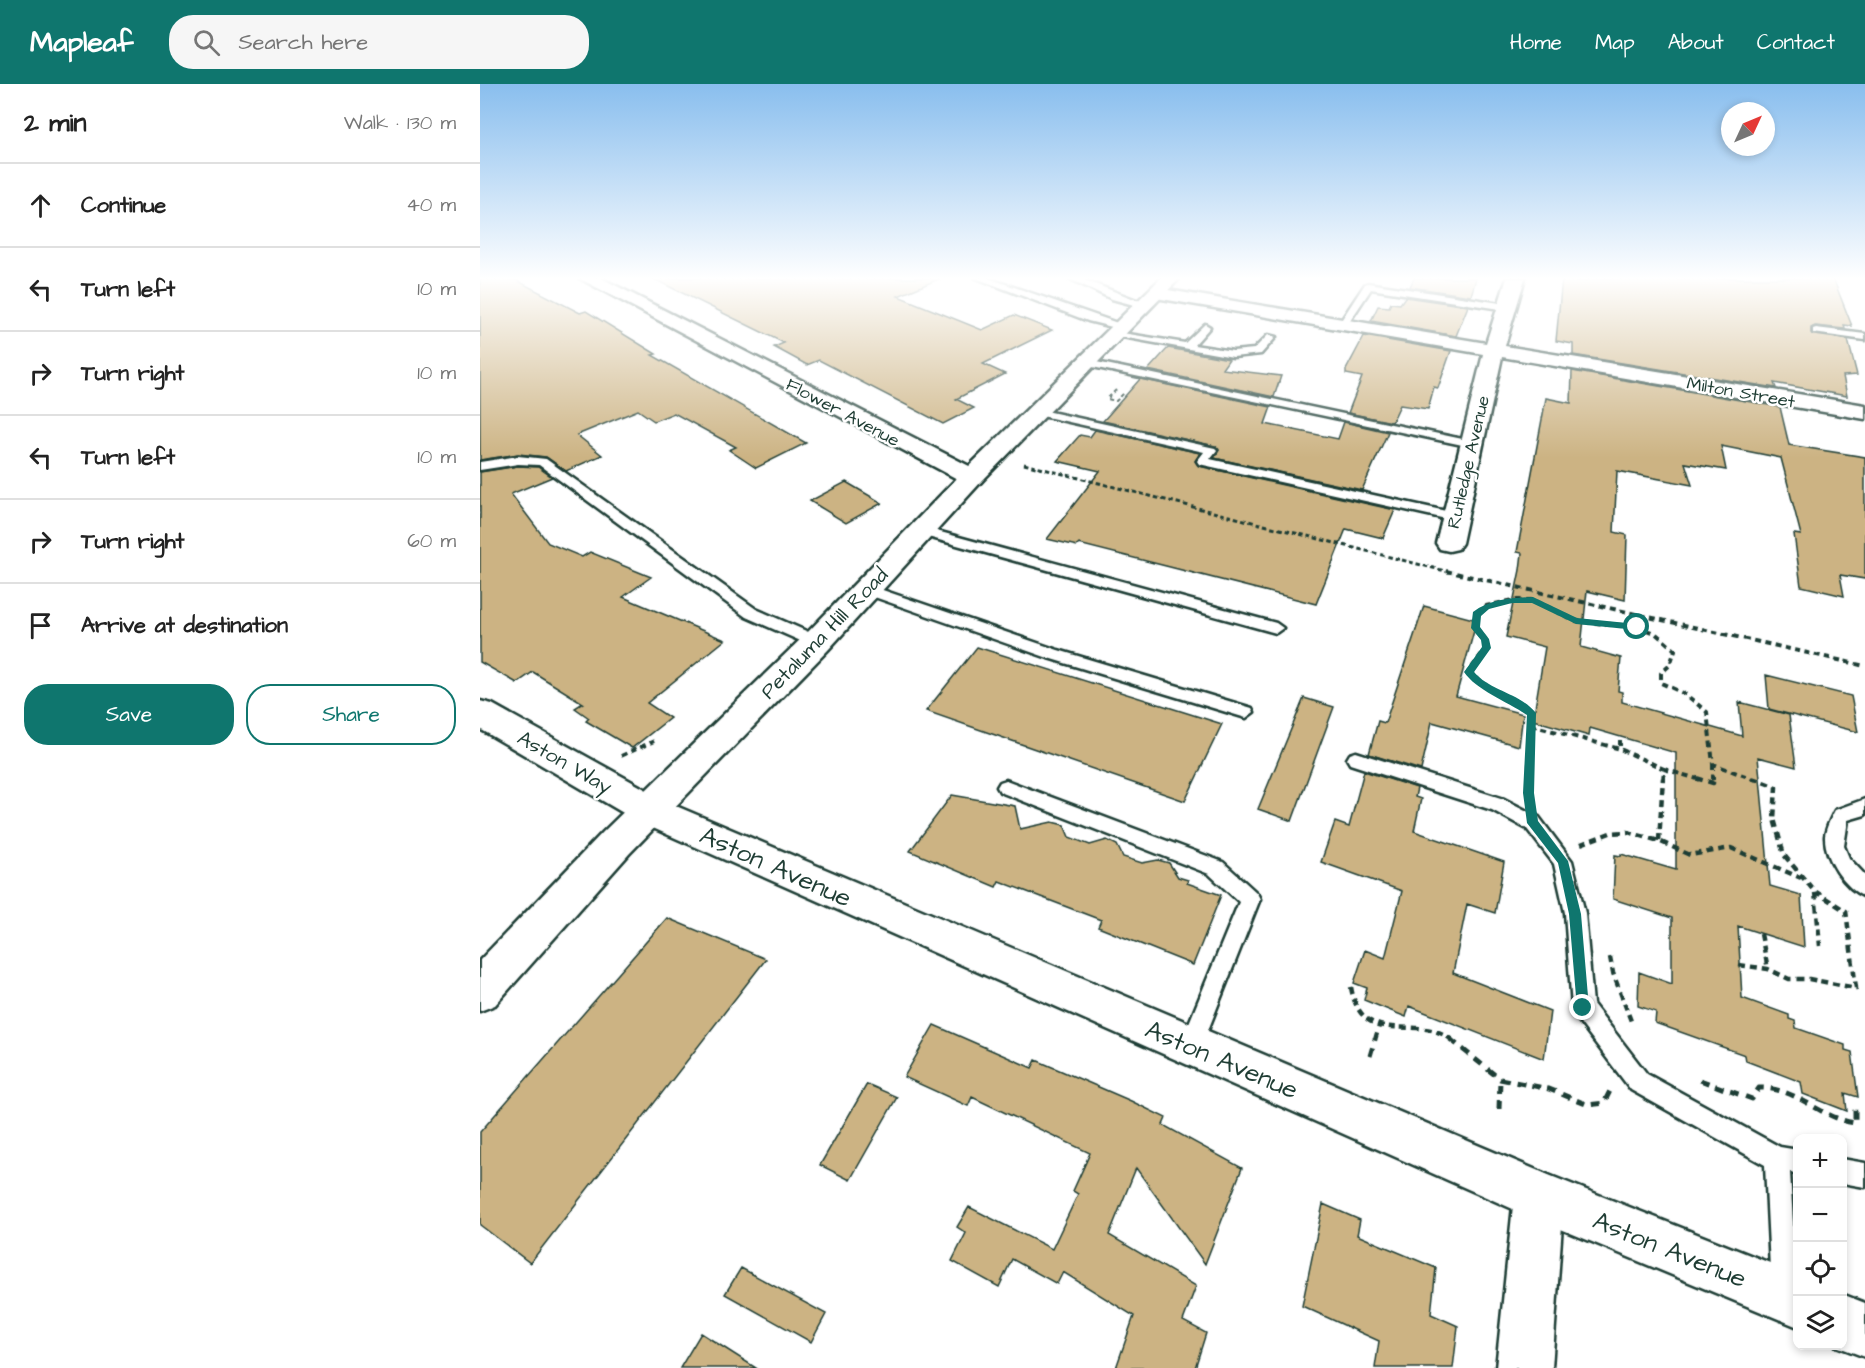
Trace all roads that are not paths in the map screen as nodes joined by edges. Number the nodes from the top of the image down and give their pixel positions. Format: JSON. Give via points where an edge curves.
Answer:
{"nodes":[{"id":1,"x":704,"y":338,"type":"edge"},
{"id":2,"x":1113,"y":338,"type":"edge"},
{"id":3,"x":1151,"y":338,"type":"edge"},
{"id":4,"x":1195,"y":338,"type":"edge"},
{"id":5,"x":1270,"y":338,"type":"edge"},
{"id":6,"x":1421,"y":338,"type":"edge"},
{"id":7,"x":1498,"y":338,"type":"edge"},
{"id":8,"x":1188,"y":346,"type":"junction"},
{"id":9,"x":1494,"y":350,"type":"junction"},
{"id":10,"x":1087,"y":363,"type":"junction"},
{"id":11,"x":1037,"y":412,"type":"junction"},
{"id":12,"x":1865,"y":412,"type":"edge"},
{"id":13,"x":1472,"y":444,"type":"junction"},
{"id":14,"x":480,"y":466,"type":"edge"},
{"id":15,"x":972,"y":477,"type":"junction"},
{"id":16,"x":1455,"y":517,"type":"junction"},
{"id":17,"x":922,"y":531,"type":"junction"},
{"id":18,"x":1449,"y":543,"type":"dead end"},
{"id":19,"x":868,"y":590,"type":"junction"},
{"id":20,"x":1276,"y":628,"type":"dead end"},
{"id":21,"x":817,"y":642,"type":"junction"},
{"id":22,"x":1246,"y":712,"type":"dead end"},
{"id":23,"x":480,"y":713,"type":"edge"},
{"id":24,"x":1356,"y":759,"type":"dead end"},
{"id":25,"x":1006,"y":787,"type":"dead end"},
{"id":26,"x":1865,"y":807,"type":"edge"},
{"id":27,"x":650,"y":810,"type":"junction"},
{"id":28,"x":1865,"y":888,"type":"edge"},
{"id":29,"x":480,"y":990,"type":"edge"},
{"id":30,"x":1191,"y":1045,"type":"junction"},
{"id":31,"x":1787,"y":1160,"type":"edge"},
{"id":32,"x":1847,"y":1172,"type":"edge"},
{"id":33,"x":1865,"y":1175,"type":"edge"},
{"id":34,"x":1539,"y":1196,"type":"junction"},
{"id":35,"x":1791,"y":1298,"type":"edge"},
{"id":36,"x":1847,"y":1323,"type":"edge"},
{"id":37,"x":1865,"y":1330,"type":"edge"},
{"id":38,"x":1524,"y":1368,"type":"edge"}],
"edges":[{"from":1,"to":15,"type":"street","name":"Flower Avenue"},
{"from":2,"to":10,"type":"street","name":"Petaluma Hill Road"},
{"from":3,"to":8,"type":"lane"},
{"from":4,"to":8,"type":"lane"},
{"from":5,"to":8,"type":"lane","via":[[1257,352],[1233,354]]},
{"from":6,"to":9,"type":"street","name":"Milton Street"},
{"from":7,"to":9,"type":"street","name":"Rutledge Avenue"},
{"from":9,"to":12,"type":"street","name":"Milton Street"},
{"from":9,"to":13,"type":"street","name":"Rutledge Avenue"},
{"from":10,"to":11,"type":"street","name":"Petaluma Hill Road"},
{"from":10,"to":13,"type":"lane"},
{"from":11,"to":15,"type":"street","name":"Petaluma Hill Road"},
{"from":11,"to":16,"type":"lane","via":[[1211,450],[1203,461]]},
{"from":13,"to":16,"type":"street","name":"Rutledge Avenue"},
{"from":14,"to":21,"type":"lane","via":[[518,460],[542,462],[751,614]]},
{"from":15,"to":17,"type":"street","name":"Petaluma Hill Road"},
{"from":16,"to":18,"type":"street","name":"Rutledge Avenue"},
{"from":17,"to":19,"type":"street","name":"Petaluma Hill Road"},
{"from":17,"to":20,"type":"lane"},
{"from":19,"to":21,"type":"street","name":"Petaluma Hill Road"},
{"from":19,"to":22,"type":"lane","via":[[1053,654]]},
{"from":21,"to":27,"type":"street","name":"Petaluma Hill Road"},
{"from":23,"to":27,"type":"street","name":"Aston Way"},
{"from":24,"to":31,"type":"lane","via":[[1498,804],[1533,823],[1563,861],[1575,914],[1583,1008],[1639,1082]]},
{"from":25,"to":30,"type":"lane","via":[[1216,868],[1250,899]]},
{"from":26,"to":28,"type":"lane","via":[[1841,815],[1833,829],[1835,850],[1849,873]]},
{"from":27,"to":29,"type":"street","name":"Petaluma Hill Road"},
{"from":27,"to":30,"type":"street","name":"Aston Avenue"},
{"from":30,"to":34,"type":"street","name":"Aston Avenue"},
{"from":31,"to":35,"type":"lane"},
{"from":32,"to":33,"type":"lane"},
{"from":34,"to":35,"type":"street","name":"Aston Avenue"},
{"from":34,"to":38,"type":"street"},
{"from":36,"to":37,"type":"street"}]}
